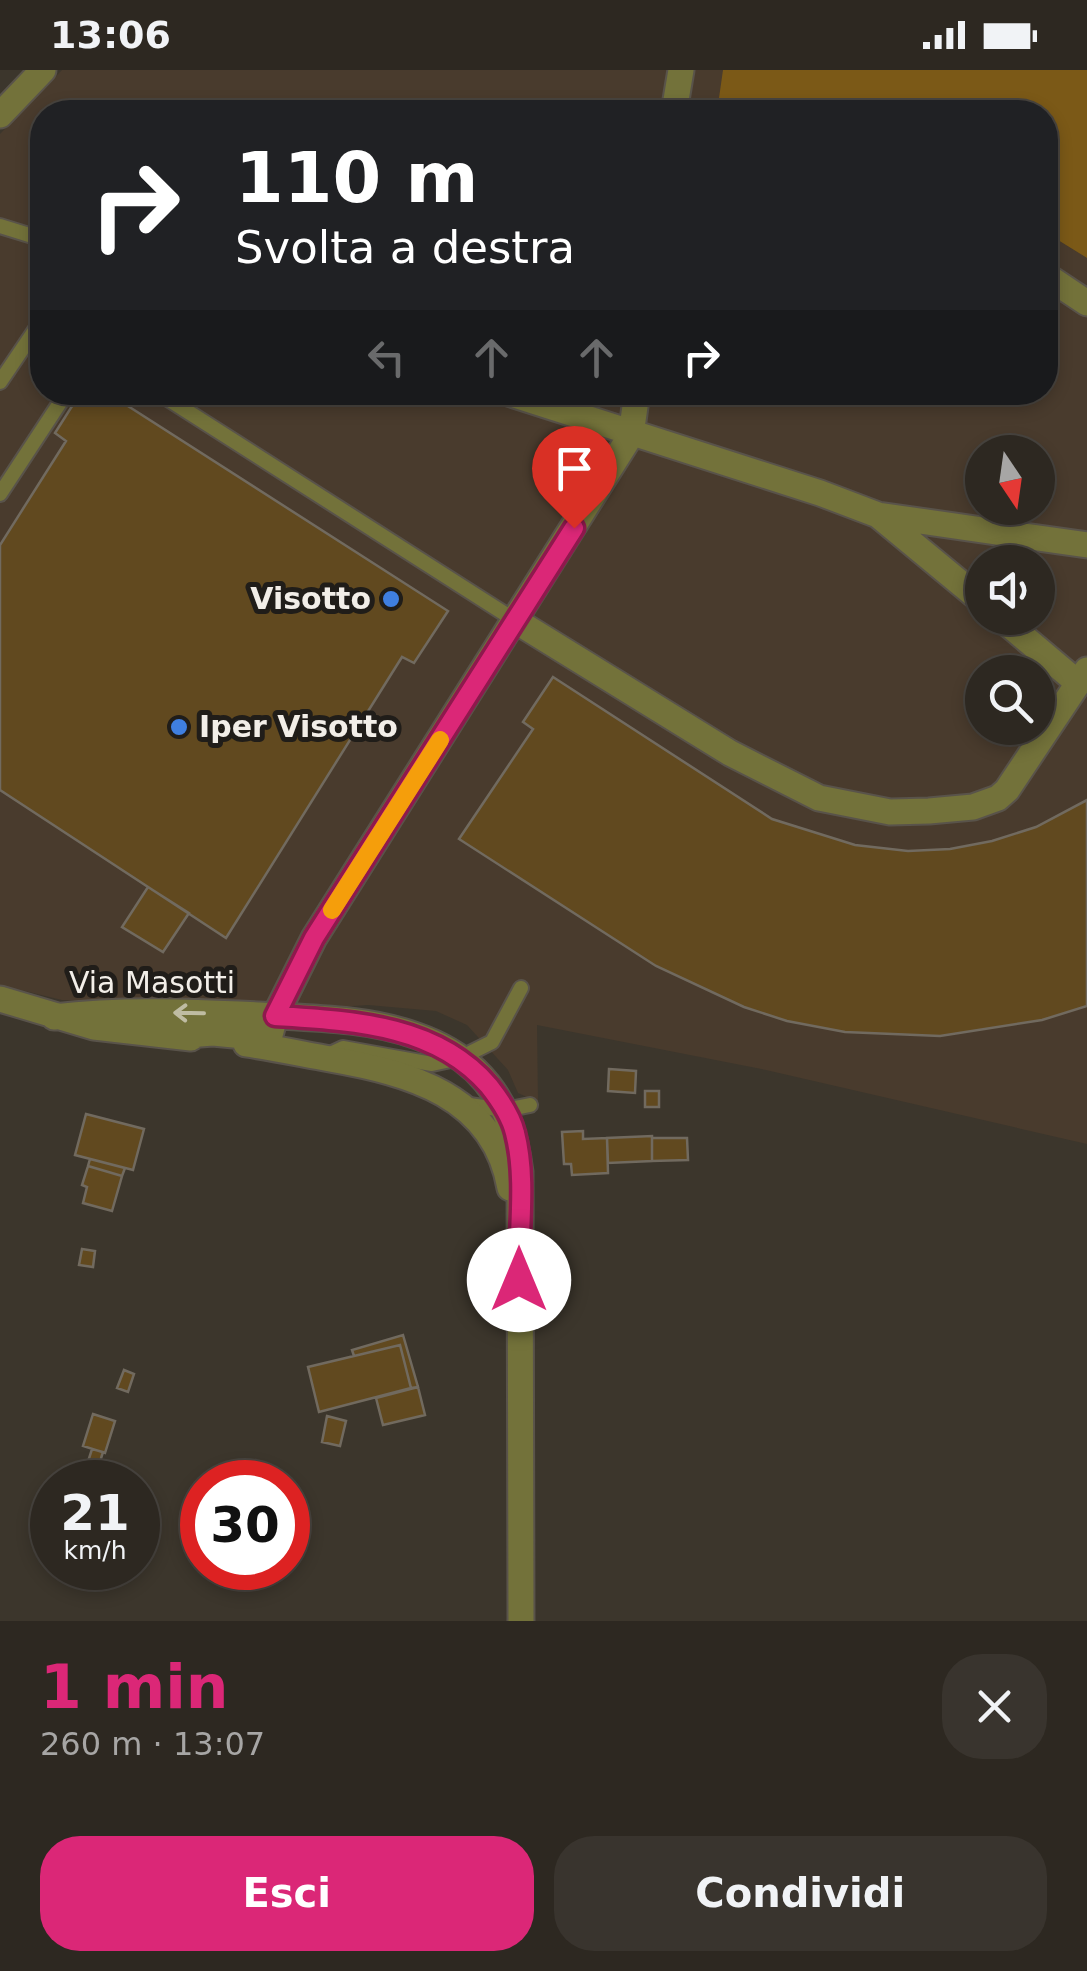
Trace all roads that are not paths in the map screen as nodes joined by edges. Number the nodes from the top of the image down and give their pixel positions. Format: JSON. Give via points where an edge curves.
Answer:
{"nodes":[{"id":1,"x":43,"y":70,"type":"edge"},
{"id":2,"x":681,"y":70,"type":"edge"},
{"id":3,"x":676,"y":100,"type":"edge"},
{"id":4,"x":0,"y":115,"type":"edge"},
{"id":5,"x":0,"y":226,"type":"edge"},
{"id":6,"x":30,"y":236,"type":"edge"},
{"id":7,"x":1058,"y":284,"type":"edge"},
{"id":8,"x":1087,"y":303,"type":"edge"},
{"id":9,"x":30,"y":338,"type":"edge"},
{"id":10,"x":0,"y":382,"type":"edge"},
{"id":11,"x":59,"y":405,"type":"edge"},
{"id":12,"x":177,"y":405,"type":"edge"},
{"id":13,"x":543,"y":405,"type":"edge"},
{"id":14,"x":635,"y":405,"type":"edge"},
{"id":15,"x":631,"y":435,"type":"junction"},
{"id":16,"x":0,"y":494,"type":"edge"},
{"id":17,"x":878,"y":515,"type":"junction"},
{"id":18,"x":1087,"y":545,"type":"edge"},
{"id":19,"x":965,"y":588,"type":"edge"},
{"id":20,"x":516,"y":622,"type":"junction"},
{"id":21,"x":1025,"y":635,"type":"edge"},
{"id":22,"x":1083,"y":676,"type":"edge"},
{"id":23,"x":520,"y":988,"type":"dead end"},
{"id":24,"x":0,"y":999,"type":"edge"},
{"id":25,"x":54,"y":1016,"type":"junction"},
{"id":26,"x":275,"y":1016,"type":"junction"},
{"id":27,"x":174,"y":1036,"type":"junction"},
{"id":28,"x":322,"y":1057,"type":"junction"},
{"id":29,"x":460,"y":1058,"type":"junction"},
{"id":30,"x":461,"y":1104,"type":"junction"},
{"id":31,"x":518,"y":1107,"type":"junction"},
{"id":32,"x":518,"y":1242,"type":"junction"},
{"id":33,"x":521,"y":1621,"type":"edge"}],
"edges":[{"from":1,"to":4,"type":"street"},
{"from":2,"to":3,"type":"street"},
{"from":5,"to":6,"type":"lane"},
{"from":7,"to":8,"type":"street"},
{"from":9,"to":10,"type":"lane"},
{"from":11,"to":16,"type":"lane"},
{"from":12,"to":20,"type":"lane"},
{"from":13,"to":15,"type":"street"},
{"from":14,"to":15,"type":"street"},
{"from":15,"to":17,"type":"street"},
{"from":15,"to":20,"type":"street"},
{"from":17,"to":18,"type":"street"},
{"from":17,"to":19,"type":"street"},
{"from":20,"to":22,"type":"street","via":[[786,783],[819,798],[890,812],[972,807],[998,798]]},
{"from":20,"to":26,"type":"street","via":[[314,938]]},
{"from":21,"to":22,"type":"street"},
{"from":23,"to":29,"type":"lane","via":[[492,1042]]},
{"from":24,"to":25,"type":"street","name":"Via Masotti"},
{"from":26,"to":25,"type":"street","name":"Via Masotti","one_way":true},
{"from":25,"to":27,"type":"street","name":"Via Masotti"},
{"from":26,"to":27,"type":"street","via":[[264,1038]]},
{"from":26,"to":29,"type":"street","name":"Via Masotti","via":[[373,1025],[415,1035]]},
{"from":27,"to":28,"type":"street","name":"Via Masotti"},
{"from":28,"to":29,"type":"lane","via":[[343,1048],[432,1064]]},
{"from":28,"to":30,"type":"street","name":"Via Masotti","via":[[392,1070]]},
{"from":29,"to":31,"type":"street","name":"Via Masotti"},
{"from":30,"to":31,"type":"lane"},
{"from":30,"to":32,"type":"street","name":"Via Masotti","via":[[502,1162]]},
{"from":31,"to":32,"type":"street","name":"Via Masotti"},
{"from":32,"to":33,"type":"street","name":"Via Masotti"}]}
